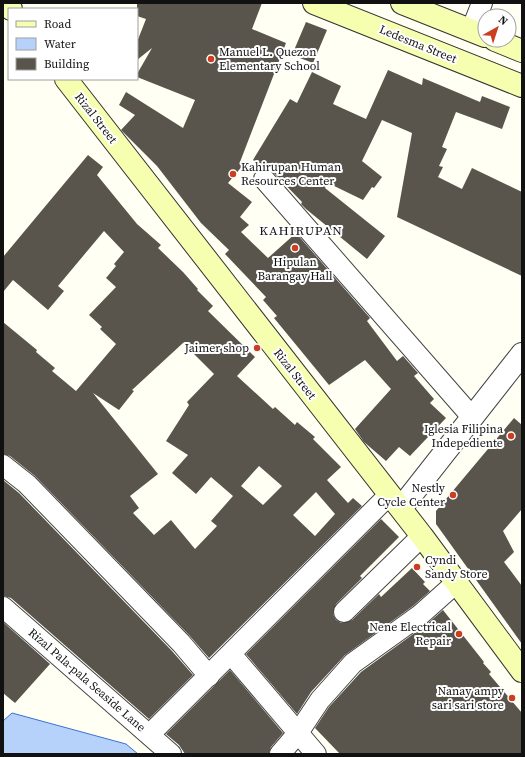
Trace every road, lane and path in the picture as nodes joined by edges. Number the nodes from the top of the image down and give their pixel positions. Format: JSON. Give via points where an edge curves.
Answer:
{"nodes":[{"id":1,"x":314,"y":3,"type":"edge"},
{"id":2,"x":402,"y":3,"type":"edge"},
{"id":3,"x":477,"y":33,"type":"edge"},
{"id":4,"x":67,"y":80,"type":"edge"},
{"id":5,"x":522,"y":86,"type":"edge"},
{"id":6,"x":264,"y":179,"type":"dead end"},
{"id":7,"x":521,"y":357,"type":"edge"},
{"id":8,"x":472,"y":417,"type":"junction"},
{"id":9,"x":3,"y":465,"type":"edge"},
{"id":10,"x":395,"y":502,"type":"junction"},
{"id":11,"x":422,"y":536,"type":"junction"},
{"id":12,"x":457,"y":582,"type":"junction"},
{"id":13,"x":3,"y":607,"type":"edge"},
{"id":14,"x":344,"y":612,"type":"dead end"},
{"id":15,"x":231,"y":654,"type":"junction"},
{"id":16,"x":522,"y":671,"type":"edge"},
{"id":17,"x":209,"y":676,"type":"junction"},
{"id":18,"x":298,"y":733,"type":"junction"},
{"id":19,"x":150,"y":734,"type":"junction"},
{"id":20,"x":171,"y":754,"type":"edge"},
{"id":21,"x":280,"y":754,"type":"edge"},
{"id":22,"x":316,"y":754,"type":"edge"}],
"edges":[{"from":1,"to":5,"type":"main road","name":"Ledesma Street"},
{"from":2,"to":3,"type":"main road"},
{"from":4,"to":10,"type":"main road","name":"Rizal Street"},
{"from":6,"to":8,"type":"street"},
{"from":7,"to":8,"type":"street"},
{"from":8,"to":10,"type":"street"},
{"from":9,"to":17,"type":"street","via":[[27,484],[181,643]]},
{"from":10,"to":11,"type":"main road","name":"Rizal Street"},
{"from":10,"to":15,"type":"street"},
{"from":11,"to":12,"type":"main road","name":"Rizal Street"},
{"from":11,"to":14,"type":"street"},
{"from":12,"to":16,"type":"main road","name":"Rizal Street"},
{"from":12,"to":18,"type":"street","via":[[420,615],[353,663],[320,700]]},
{"from":13,"to":19,"type":"street","name":"Rizal Pala-pala Seaside Lane"},
{"from":15,"to":17,"type":"street"},
{"from":15,"to":18,"type":"street"},
{"from":17,"to":19,"type":"street"},
{"from":18,"to":21,"type":"street"},
{"from":18,"to":22,"type":"street"},
{"from":19,"to":20,"type":"street","name":"Rizal Pala-pala Seaside Lane"}]}
